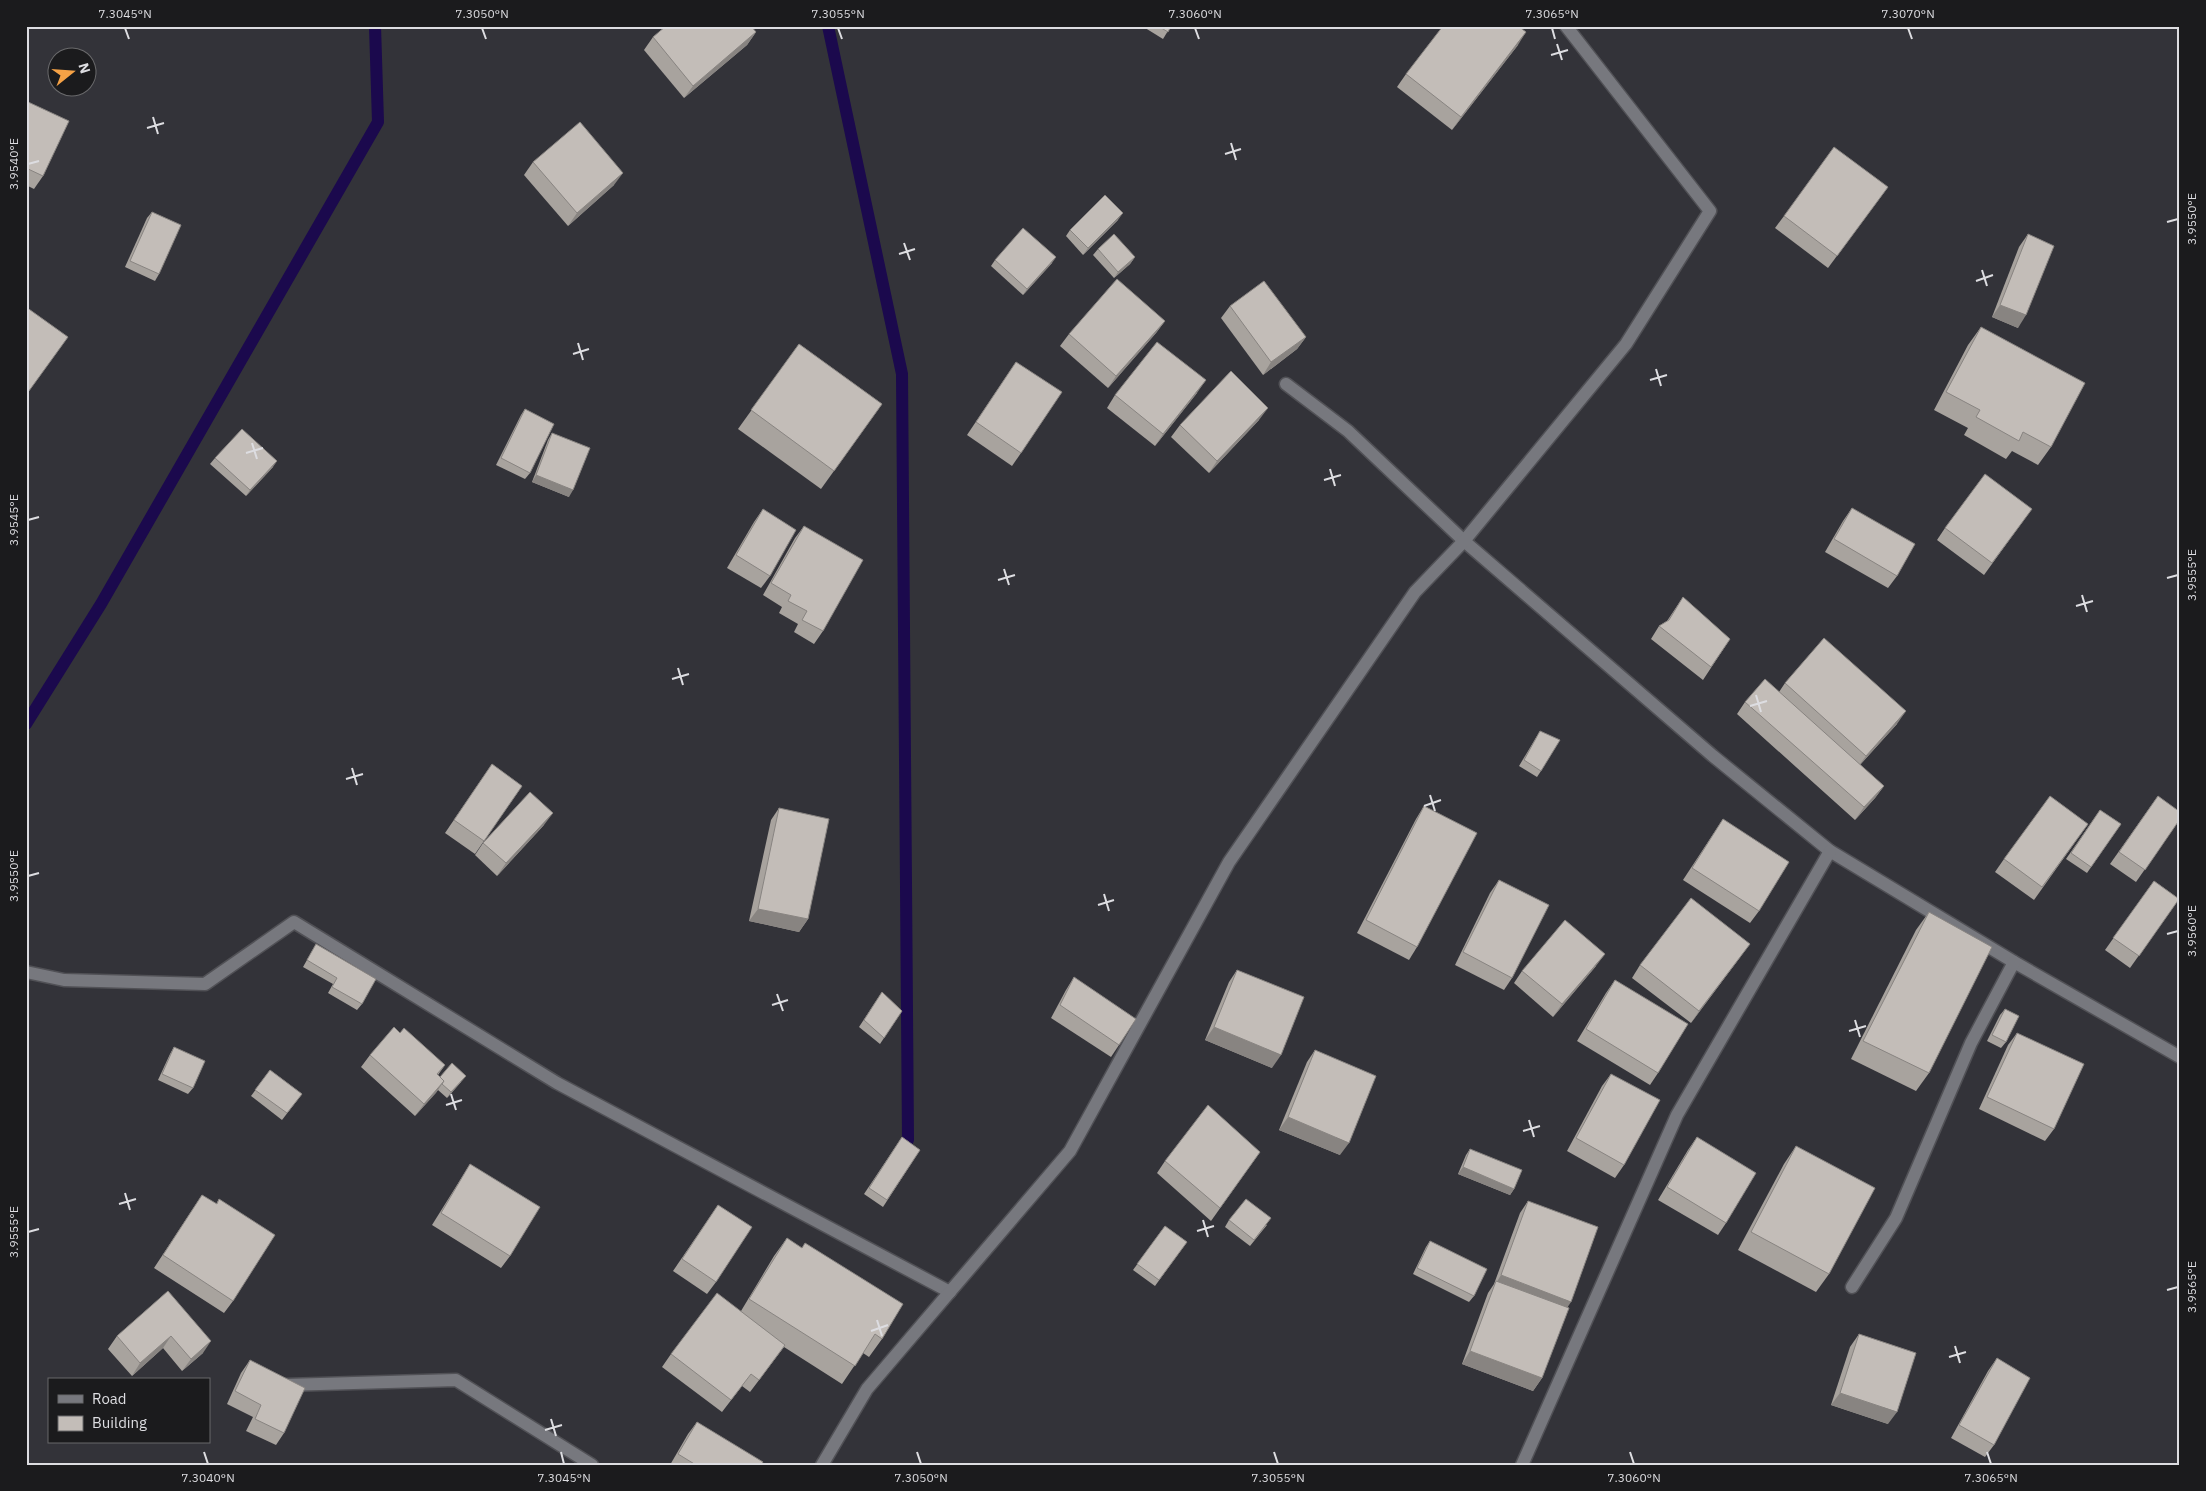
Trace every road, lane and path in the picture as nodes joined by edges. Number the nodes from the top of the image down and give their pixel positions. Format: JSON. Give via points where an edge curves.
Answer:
{"nodes":[{"id":1,"x":1566,"y":26,"type":"edge"},
{"id":2,"x":1286,"y":384,"type":"dead end"},
{"id":3,"x":1464,"y":540,"type":"junction"},
{"id":4,"x":1830,"y":851,"type":"junction"},
{"id":5,"x":2014,"y":962,"type":"junction"},
{"id":6,"x":26,"y":972,"type":"edge"},
{"id":7,"x":2180,"y":1057,"type":"edge"},
{"id":8,"x":1852,"y":1287,"type":"dead end"},
{"id":9,"x":950,"y":1292,"type":"junction"},
{"id":10,"x":286,"y":1385,"type":"edge"},
{"id":11,"x":592,"y":1465,"type":"edge"},
{"id":12,"x":822,"y":1465,"type":"edge"},
{"id":13,"x":1522,"y":1465,"type":"edge"}],
"edges":[{"from":1,"to":3,"type":"street","via":[[1710,211],[1626,344]]},
{"from":2,"to":3,"type":"street","via":[[1348,431]]},
{"from":3,"to":4,"type":"street","via":[[1713,756]]},
{"from":3,"to":9,"type":"street","via":[[1415,592],[1228,862],[1070,1152]]},
{"from":4,"to":5,"type":"street"},
{"from":4,"to":13,"type":"street","via":[[1677,1115]]},
{"from":5,"to":7,"type":"street"},
{"from":5,"to":8,"type":"street","via":[[1971,1043],[1896,1218]]},
{"from":6,"to":9,"type":"street","via":[[64,980],[205,984],[294,922],[557,1083]]},
{"from":9,"to":12,"type":"street","via":[[867,1389]]},
{"from":10,"to":11,"type":"street","via":[[456,1380]]}]}
